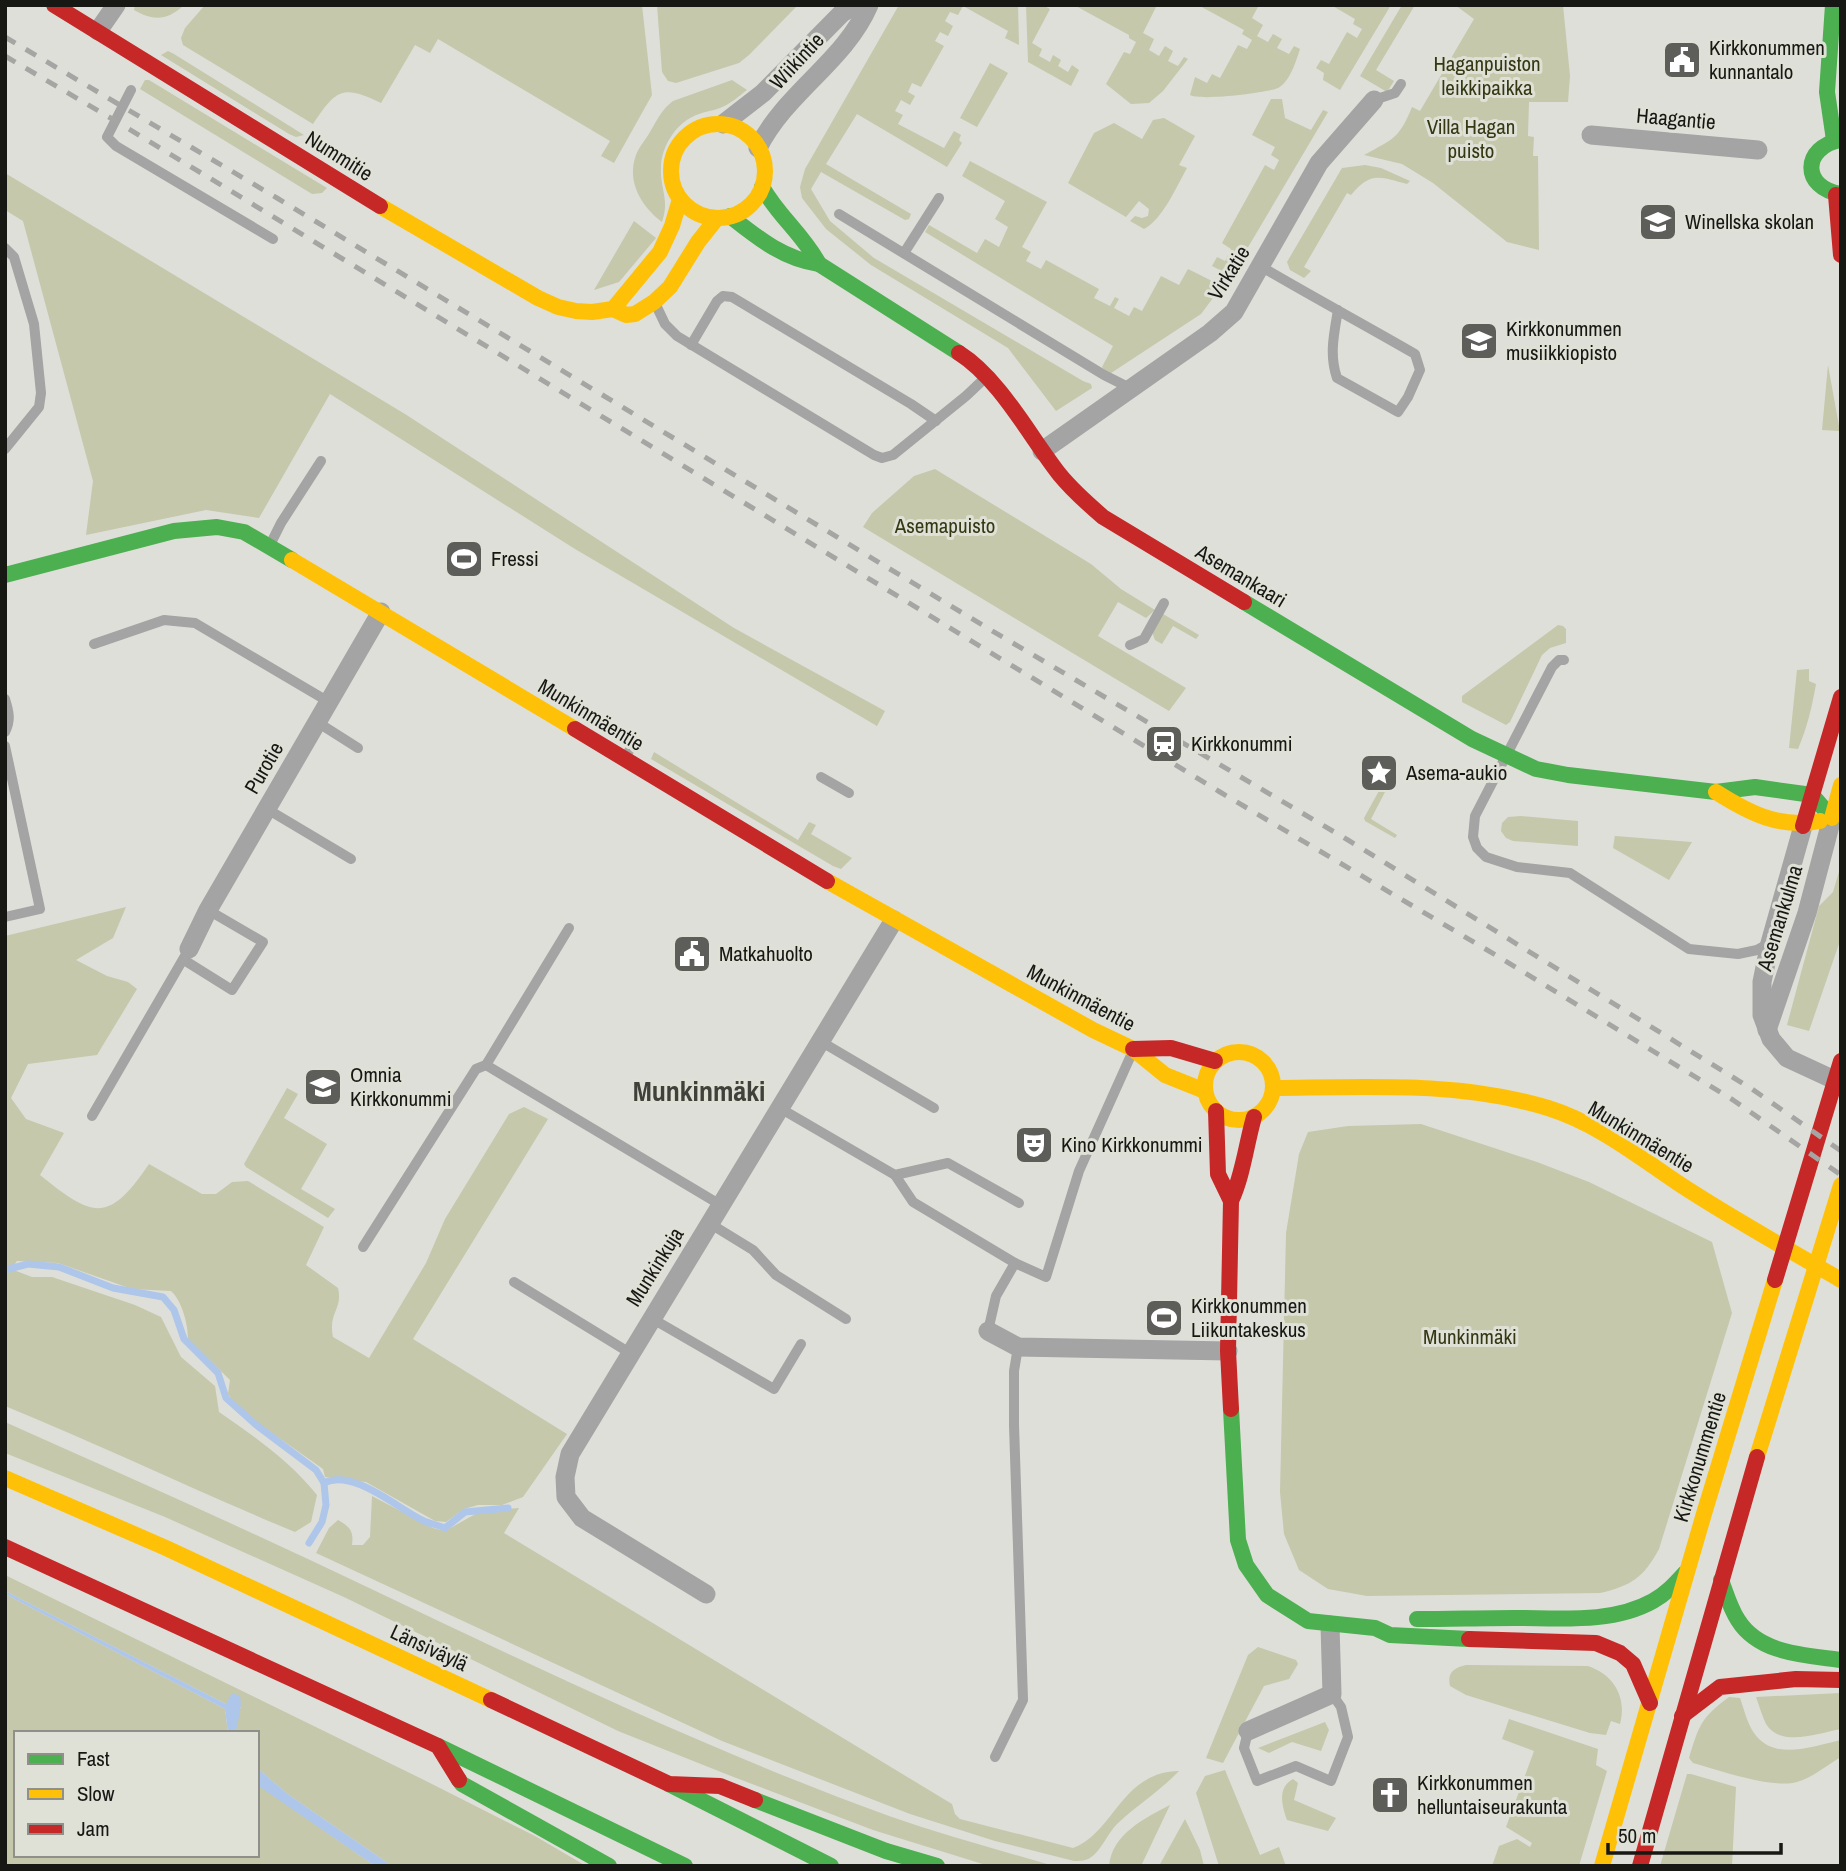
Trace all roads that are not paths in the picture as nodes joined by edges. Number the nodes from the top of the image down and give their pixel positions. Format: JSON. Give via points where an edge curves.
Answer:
{"nodes":[{"id":1,"x":54,"y":5,"type":"edge"},
{"id":2,"x":116,"y":5,"type":"edge"},
{"id":3,"x":856,"y":5,"type":"edge"},
{"id":4,"x":869,"y":5,"type":"edge"},
{"id":5,"x":1833,"y":5,"type":"edge"},
{"id":6,"x":98,"y":31,"type":"junction"},
{"id":7,"x":1401,"y":85,"type":"dead end"},
{"id":8,"x":131,"y":90,"type":"dead end"},
{"id":9,"x":1374,"y":100,"type":"joint"},
{"id":10,"x":723,"y":124,"type":"junction"},
{"id":11,"x":1591,"y":135,"type":"dead end"},
{"id":12,"x":1838,"y":140,"type":"edge"},
{"id":13,"x":758,"y":148,"type":"junction"},
{"id":14,"x":1758,"y":150,"type":"dead end"},
{"id":15,"x":762,"y":187,"type":"junction"},
{"id":16,"x":1838,"y":194,"type":"edge"},
{"id":17,"x":939,"y":198,"type":"dead end"},
{"id":18,"x":680,"y":199,"type":"junction"},
{"id":19,"x":839,"y":214,"type":"dead end"},
{"id":20,"x":724,"y":217,"type":"junction"},
{"id":21,"x":273,"y":239,"type":"dead end"},
{"id":22,"x":5,"y":248,"type":"edge"},
{"id":23,"x":904,"y":253,"type":"junction"},
{"id":24,"x":1841,"y":255,"type":"edge"},
{"id":25,"x":818,"y":264,"type":"junction"},
{"id":26,"x":1260,"y":266,"type":"junction"},
{"id":27,"x":654,"y":302,"type":"junction"},
{"id":28,"x":613,"y":309,"type":"junction"},
{"id":29,"x":1338,"y":310,"type":"junction"},
{"id":30,"x":691,"y":345,"type":"junction"},
{"id":31,"x":987,"y":376,"type":"junction"},
{"id":32,"x":1131,"y":389,"type":"junction"},
{"id":33,"x":936,"y":421,"type":"junction"},
{"id":34,"x":5,"y":449,"type":"edge"},
{"id":35,"x":1042,"y":450,"type":"junction"},
{"id":36,"x":321,"y":461,"type":"dead end"},
{"id":37,"x":270,"y":546,"type":"junction"},
{"id":38,"x":5,"y":575,"type":"edge"},
{"id":39,"x":1164,"y":603,"type":"dead end"},
{"id":40,"x":381,"y":612,"type":"junction"},
{"id":41,"x":94,"y":644,"type":"dead end"},
{"id":42,"x":1130,"y":645,"type":"dead end"},
{"id":43,"x":1564,"y":660,"type":"dead end"},
{"id":44,"x":1841,"y":697,"type":"edge"},
{"id":45,"x":5,"y":699,"type":"edge"},
{"id":46,"x":329,"y":702,"type":"junction"},
{"id":47,"x":317,"y":723,"type":"junction"},
{"id":48,"x":5,"y":732,"type":"edge"},
{"id":49,"x":635,"y":741,"type":"dead end"},
{"id":50,"x":5,"y":746,"type":"edge"},
{"id":51,"x":358,"y":748,"type":"dead end"},
{"id":52,"x":1507,"y":757,"type":"junction"},
{"id":53,"x":624,"y":759,"type":"junction"},
{"id":54,"x":821,"y":777,"type":"dead end"},
{"id":55,"x":1841,"y":785,"type":"edge"},
{"id":56,"x":1716,"y":792,"type":"junction"},
{"id":57,"x":849,"y":793,"type":"dead end"},
{"id":58,"x":1812,"y":795,"type":"junction"},
{"id":59,"x":267,"y":809,"type":"junction"},
{"id":60,"x":1832,"y":818,"type":"junction"},
{"id":61,"x":1803,"y":826,"type":"junction"},
{"id":62,"x":351,"y":859,"type":"dead end"},
{"id":63,"x":208,"y":909,"type":"junction"},
{"id":64,"x":5,"y":917,"type":"edge"},
{"id":65,"x":894,"y":919,"type":"junction"},
{"id":66,"x":569,"y":928,"type":"dead end"},
{"id":67,"x":1770,"y":943,"type":"junction"},
{"id":68,"x":186,"y":955,"type":"junction"},
{"id":69,"x":1767,"y":1030,"type":"junction"},
{"id":70,"x":819,"y":1041,"type":"junction"},
{"id":71,"x":1133,"y":1049,"type":"junction"},
{"id":72,"x":1215,"y":1061,"type":"junction"},
{"id":73,"x":1841,"y":1061,"type":"edge"},
{"id":74,"x":485,"y":1065,"type":"junction"},
{"id":75,"x":1841,"y":1083,"type":"edge"},
{"id":76,"x":1274,"y":1088,"type":"junction"},
{"id":77,"x":1205,"y":1091,"type":"junction"},
{"id":78,"x":778,"y":1107,"type":"junction"},
{"id":79,"x":934,"y":1108,"type":"dead end"},
{"id":80,"x":1216,"y":1111,"type":"junction"},
{"id":81,"x":92,"y":1116,"type":"dead end"},
{"id":82,"x":1254,"y":1117,"type":"junction"},
{"id":83,"x":895,"y":1175,"type":"junction"},
{"id":84,"x":1841,"y":1185,"type":"edge"},
{"id":85,"x":1231,"y":1200,"type":"junction"},
{"id":86,"x":1019,"y":1203,"type":"dead end"},
{"id":87,"x":719,"y":1204,"type":"junction"},
{"id":88,"x":709,"y":1223,"type":"junction"},
{"id":89,"x":363,"y":1247,"type":"dead end"},
{"id":90,"x":1015,"y":1264,"type":"junction"},
{"id":91,"x":1841,"y":1280,"type":"edge"},
{"id":92,"x":514,"y":1283,"type":"dead end"},
{"id":93,"x":650,"y":1318,"type":"junction"},
{"id":94,"x":846,"y":1319,"type":"dead end"},
{"id":95,"x":988,"y":1331,"type":"joint"},
{"id":96,"x":801,"y":1344,"type":"dead end"},
{"id":97,"x":1018,"y":1347,"type":"junction"},
{"id":98,"x":1228,"y":1350,"type":"junction"},
{"id":99,"x":629,"y":1353,"type":"junction"},
{"id":100,"x":5,"y":1478,"type":"edge"},
{"id":101,"x":5,"y":1547,"type":"edge"},
{"id":102,"x":1690,"y":1565,"type":"junction"},
{"id":103,"x":1721,"y":1580,"type":"junction"},
{"id":104,"x":706,"y":1594,"type":"dead end"},
{"id":105,"x":1329,"y":1625,"type":"junction"},
{"id":106,"x":1375,"y":1628,"type":"junction"},
{"id":107,"x":1841,"y":1660,"type":"edge"},
{"id":108,"x":1841,"y":1680,"type":"edge"},
{"id":109,"x":1332,"y":1694,"type":"junction"},
{"id":110,"x":1650,"y":1703,"type":"junction"},
{"id":111,"x":1682,"y":1716,"type":"junction"},
{"id":112,"x":1248,"y":1731,"type":"joint"},
{"id":113,"x":438,"y":1746,"type":"junction"},
{"id":114,"x":995,"y":1758,"type":"dead end"},
{"id":115,"x":669,"y":1784,"type":"junction"},
{"id":116,"x":609,"y":1866,"type":"edge"},
{"id":117,"x":685,"y":1866,"type":"edge"},
{"id":118,"x":831,"y":1866,"type":"edge"},
{"id":119,"x":937,"y":1866,"type":"edge"},
{"id":120,"x":1602,"y":1866,"type":"edge"},
{"id":121,"x":1640,"y":1866,"type":"edge"}],
"edges":[{"from":1,"to":6,"type":"main road","name":"Nummitie"},
{"from":2,"to":6,"type":"street"},
{"from":3,"to":10,"type":"street","name":"Wiikintie","via":[[842,13],[752,103]]},
{"from":4,"to":13,"type":"street","name":"Wiikintie","via":[[856,32],[766,131]]},
{"from":5,"to":12,"type":"main road","via":[[1827,92]]},
{"from":6,"to":28,"type":"main road","name":"Nummitie","via":[[538,298],[576,311]]},
{"from":7,"to":9,"type":"lane","via":[[1395,93]]},
{"from":8,"to":21,"type":"lane","via":[[107,136],[116,146]]},
{"from":9,"to":26,"type":"street","name":"Virkatie","via":[[1320,163]]},
{"from":10,"to":13,"type":"main road","via":[[744,132]]},
{"from":10,"to":18,"type":"main road","via":[[699,128],[680,142],[671,176]]},
{"from":11,"to":14,"type":"street","name":"Haagantie"},
{"from":12,"to":16,"type":"main road","via":[[1819,148],[1811,164],[1814,181]]},
{"from":13,"to":15,"type":"main road","via":[[763,160]]},
{"from":15,"to":20,"type":"main road","via":[[749,205]]},
{"from":15,"to":25,"type":"main road","name":"Asemankaari","via":[[773,207],[807,242]]},
{"from":16,"to":24,"type":"main road"},
{"from":17,"to":23,"type":"lane"},
{"from":18,"to":20,"type":"main road","via":[[703,215]]},
{"from":18,"to":28,"type":"main road","via":[[657,254]]},
{"from":19,"to":23,"type":"lane"},
{"from":20,"to":25,"type":"main road","name":"Asemankaari","via":[[787,257]]},
{"from":20,"to":27,"type":"main road","name":"Nummitie","via":[[698,242],[670,287]]},
{"from":22,"to":34,"type":"lane","via":[[14,257],[34,324],[41,393],[40,407]]},
{"from":23,"to":32,"type":"lane"},
{"from":25,"to":31,"type":"main road","name":"Asemankaari","via":[[942,340]]},
{"from":26,"to":29,"type":"lane"},
{"from":26,"to":32,"type":"street","name":"Virkatie","via":[[1234,312]]},
{"from":27,"to":28,"type":"main road","name":"Nummitie","via":[[635,314]]},
{"from":27,"to":30,"type":"lane","via":[[665,324]]},
{"from":29,"to":29,"type":"lane","via":[[1332,348],[1336,378],[1398,412],[1420,370],[1415,354]]},
{"from":30,"to":33,"type":"lane","via":[[882,458],[893,455]]},
{"from":30,"to":33,"type":"lane","via":[[718,301],[732,296]]},
{"from":31,"to":33,"type":"lane"},
{"from":31,"to":35,"type":"main road","name":"Asemankaari"},
{"from":32,"to":35,"type":"street","name":"Virkatie"},
{"from":35,"to":52,"type":"main road","name":"Asemankaari","via":[[1060,476],[1103,517]]},
{"from":36,"to":37,"type":"lane"},
{"from":37,"to":38,"type":"main road","name":"Munkinmäentie","via":[[244,532],[199,527]]},
{"from":37,"to":40,"type":"main road","name":"Munkinmäentie"},
{"from":39,"to":42,"type":"lane","via":[[1144,639]]},
{"from":40,"to":46,"type":"street","name":"Purotie"},
{"from":40,"to":53,"type":"main road","name":"Munkinmäentie"},
{"from":41,"to":46,"type":"lane","via":[[164,620],[195,623]]},
{"from":43,"to":52,"type":"lane","via":[[1552,667]]},
{"from":44,"to":58,"type":"main road"},
{"from":45,"to":48,"type":"lane","via":[[10,714]]},
{"from":46,"to":47,"type":"street","name":"Purotie"},
{"from":47,"to":51,"type":"lane"},
{"from":47,"to":59,"type":"street","name":"Purotie"},
{"from":49,"to":53,"type":"lane"},
{"from":50,"to":64,"type":"lane","via":[[40,909]]},
{"from":52,"to":56,"type":"main road","name":"Asemankaari","via":[[1568,775]]},
{"from":52,"to":67,"type":"lane","via":[[1472,827],[1476,848],[1486,857],[1517,867],[1570,873],[1689,949],[1738,954]]},
{"from":53,"to":65,"type":"main road","name":"Munkinmäentie"},
{"from":54,"to":57,"type":"lane"},
{"from":55,"to":60,"type":"main road"},
{"from":56,"to":58,"type":"main road","name":"Asemankaari","via":[[1755,787]]},
{"from":56,"to":61,"type":"main road","name":"Asemankaari","via":[[1750,813]]},
{"from":58,"to":60,"type":"main road"},
{"from":58,"to":61,"type":"main road"},
{"from":59,"to":62,"type":"lane"},
{"from":59,"to":63,"type":"street","name":"Purotie"},
{"from":60,"to":61,"type":"main road","name":"Asemankaari"},
{"from":60,"to":69,"type":"street","name":"Asemankulma","via":[[1807,914]]},
{"from":61,"to":67,"type":"street","name":"Asemankulma"},
{"from":63,"to":68,"type":"street","name":"Purotie"},
{"from":63,"to":68,"type":"lane","via":[[263,942],[232,990]]},
{"from":65,"to":70,"type":"street","name":"Munkinkuja"},
{"from":65,"to":71,"type":"main road","name":"Munkinmäentie"},
{"from":66,"to":74,"type":"lane"},
{"from":67,"to":69,"type":"street","name":"Asemankulma","via":[[1760,1004]]},
{"from":68,"to":81,"type":"lane"},
{"from":69,"to":75,"type":"street","name":"Asemankulma","via":[[1787,1058]]},
{"from":70,"to":78,"type":"street","name":"Munkinkuja"},
{"from":70,"to":79,"type":"lane"},
{"from":71,"to":72,"type":"main road","name":"Munkinmäentie","via":[[1171,1048]]},
{"from":71,"to":77,"type":"main road","name":"Munkinmäentie","via":[[1165,1075]]},
{"from":71,"to":90,"type":"lane","via":[[1079,1171],[1046,1277]]},
{"from":72,"to":76,"type":"main road","via":[[1244,1051],[1260,1058],[1270,1071]]},
{"from":72,"to":77,"type":"main road","via":[[1206,1075]]},
{"from":73,"to":102,"type":"main road","name":"Kirkkonummentie"},
{"from":74,"to":87,"type":"lane"},
{"from":74,"to":89,"type":"lane","via":[[476,1069]]},
{"from":76,"to":82,"type":"main road","via":[[1271,1100]]},
{"from":76,"to":91,"type":"main road","name":"Munkinmäentie","via":[[1473,1092],[1550,1109],[1592,1128],[1745,1226]]},
{"from":77,"to":80,"type":"main road"},
{"from":78,"to":83,"type":"lane"},
{"from":78,"to":87,"type":"street","name":"Munkinkuja"},
{"from":80,"to":82,"type":"main road","via":[[1234,1120]]},
{"from":80,"to":85,"type":"main road","via":[[1218,1174]]},
{"from":82,"to":85,"type":"main road","via":[[1240,1181]]},
{"from":83,"to":86,"type":"lane","via":[[948,1163]]},
{"from":83,"to":90,"type":"lane","via":[[913,1202]]},
{"from":84,"to":103,"type":"main road"},
{"from":85,"to":98,"type":"main road"},
{"from":87,"to":88,"type":"street","name":"Munkinkuja"},
{"from":88,"to":93,"type":"street","name":"Munkinkuja"},
{"from":88,"to":94,"type":"lane","via":[[753,1250],[776,1275]]},
{"from":90,"to":95,"type":"lane","via":[[996,1296]]},
{"from":92,"to":99,"type":"lane"},
{"from":93,"to":96,"type":"lane","via":[[774,1389]]},
{"from":93,"to":99,"type":"street","name":"Munkinkuja"},
{"from":95,"to":97,"type":"street"},
{"from":97,"to":98,"type":"street"},
{"from":97,"to":114,"type":"lane","via":[[1014,1425],[1023,1700]]},
{"from":98,"to":105,"type":"main road","via":[[1234,1500],[1246,1565],[1267,1595],[1289,1611]]},
{"from":99,"to":104,"type":"street","name":"Munkinkuja","via":[[570,1454],[566,1497],[582,1518]]},
{"from":100,"to":115,"type":"main road","name":"Länsiväylä","via":[[166,1548]]},
{"from":101,"to":113,"type":"main road"},
{"from":102,"to":106,"type":"main road","via":[[1664,1596],[1638,1608],[1594,1617],[1395,1619]]},
{"from":102,"to":110,"type":"main road","name":"Kirkkonummentie"},
{"from":103,"to":107,"type":"main road","via":[[1739,1623],[1752,1637],[1791,1653]]},
{"from":103,"to":111,"type":"main road"},
{"from":105,"to":106,"type":"main road"},
{"from":105,"to":109,"type":"street"},
{"from":106,"to":110,"type":"main road","via":[[1408,1637],[1596,1643],[1625,1654],[1638,1667]]},
{"from":108,"to":111,"type":"main road","via":[[1796,1679],[1720,1688]]},
{"from":109,"to":112,"type":"street"},
{"from":109,"to":112,"type":"lane","via":[[1341,1707],[1348,1737],[1331,1781],[1296,1766],[1257,1781],[1244,1748]]},
{"from":110,"to":120,"type":"main road","name":"Kirkkonummentie"},
{"from":111,"to":121,"type":"main road"},
{"from":113,"to":116,"type":"main road","via":[[462,1784]]},
{"from":113,"to":117,"type":"main road"},
{"from":115,"to":118,"type":"main road","name":"Länsiväylä"},
{"from":115,"to":119,"type":"main road","via":[[720,1786],[886,1851]]}]}
